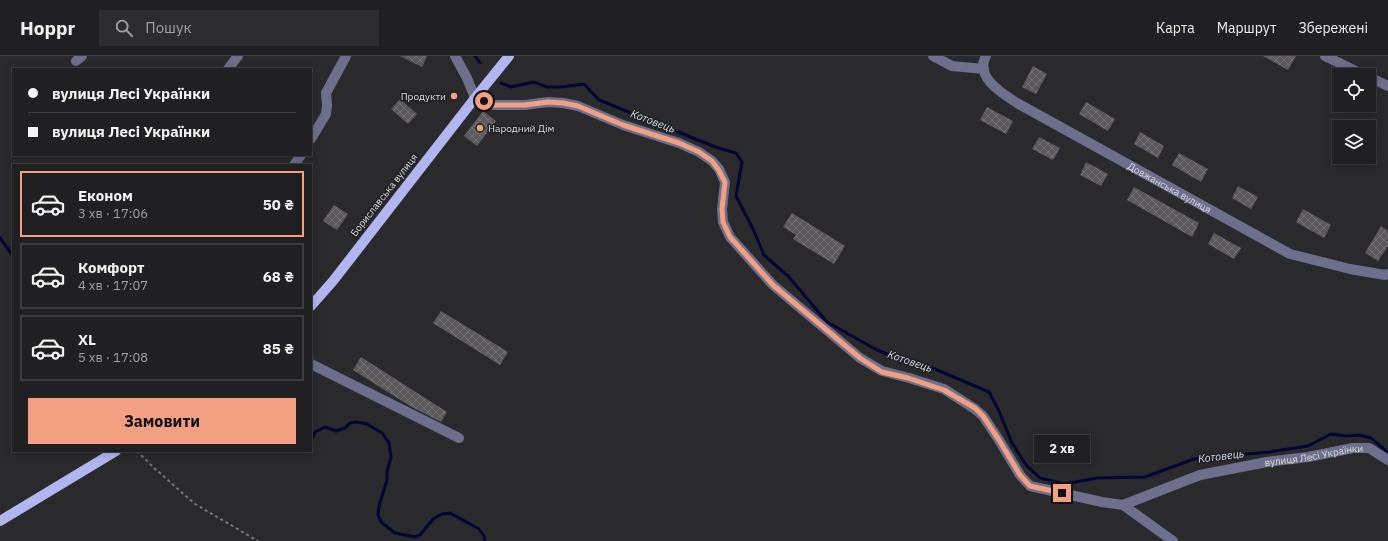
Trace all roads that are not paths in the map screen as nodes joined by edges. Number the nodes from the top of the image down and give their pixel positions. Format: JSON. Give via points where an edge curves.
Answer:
{"nodes":[{"id":1,"x":238,"y":56,"type":"edge"},
{"id":2,"x":346,"y":56,"type":"edge"},
{"id":3,"x":455,"y":56,"type":"edge"},
{"id":4,"x":509,"y":56,"type":"edge"},
{"id":5,"x":933,"y":56,"type":"edge"},
{"id":6,"x":986,"y":56,"type":"edge"},
{"id":7,"x":1325,"y":56,"type":"edge"},
{"id":8,"x":1343,"y":60,"type":"edge"},
{"id":9,"x":229,"y":68,"type":"edge"},
{"id":10,"x":1354,"y":68,"type":"edge"},
{"id":11,"x":984,"y":69,"type":"junction"},
{"id":12,"x":1376,"y":80,"type":"edge"},
{"id":13,"x":1388,"y":86,"type":"edge"},
{"id":14,"x":475,"y":98,"type":"junction"},
{"id":15,"x":312,"y":137,"type":"edge"},
{"id":16,"x":1388,"y":274,"type":"edge"},
{"id":17,"x":312,"y":305,"type":"edge"},
{"id":18,"x":312,"y":364,"type":"edge"},
{"id":19,"x":459,"y":438,"type":"dead end"},
{"id":20,"x":114,"y":452,"type":"edge"},
{"id":21,"x":1388,"y":460,"type":"edge"},
{"id":22,"x":1123,"y":505,"type":"junction"},
{"id":23,"x":0,"y":521,"type":"edge"},
{"id":24,"x":1173,"y":541,"type":"edge"}],
"edges":[{"from":1,"to":9,"type":"street"},
{"from":2,"to":15,"type":"street","via":[[326,93],[326,114]]},
{"from":3,"to":14,"type":"street"},
{"from":4,"to":14,"type":"main road","name":"Бориславська вулиця"},
{"from":5,"to":11,"type":"street","via":[[952,66]]},
{"from":6,"to":11,"type":"street"},
{"from":7,"to":8,"type":"street"},
{"from":8,"to":10,"type":"street"},
{"from":11,"to":16,"type":"street","name":"Довжанська вулиця","via":[[998,91],[1017,103],[1290,254],[1350,269]]},
{"from":12,"to":13,"type":"street"},
{"from":14,"to":17,"type":"main road","name":"Бориславська вулиця"},
{"from":14,"to":22,"type":"street","name":"вулиця Лесі Українки","via":[[494,105],[548,102],[578,106],[699,152],[712,161],[725,182],[723,222],[730,237],[773,285],[860,358],[882,372],[944,390],[975,408],[1030,486]]},
{"from":18,"to":19,"type":"street"},
{"from":20,"to":23,"type":"main road"},
{"from":21,"to":22,"type":"street","name":"вулиця Лесі Українки","via":[[1369,448],[1353,448],[1268,462],[1200,475]]},
{"from":22,"to":24,"type":"street","name":"вулиця Лесі Українки"}]}
